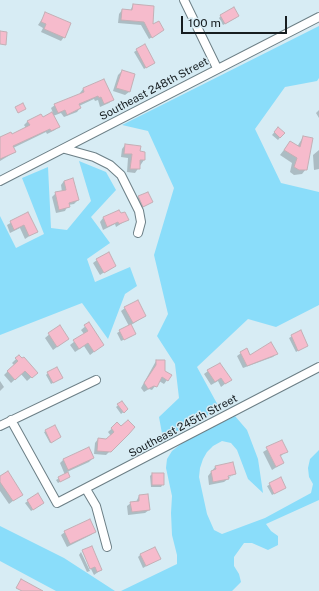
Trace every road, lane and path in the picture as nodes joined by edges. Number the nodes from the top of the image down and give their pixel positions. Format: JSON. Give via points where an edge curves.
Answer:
{"nodes":[{"id":1,"x":184,"y":0,"type":"edge"},
{"id":2,"x":319,"y":17,"type":"edge"},
{"id":3,"x":217,"y":68,"type":"junction"},
{"id":4,"x":65,"y":149,"type":"junction"},
{"id":5,"x":0,"y":180,"type":"edge"},
{"id":6,"x":138,"y":233,"type":"dead end"},
{"id":7,"x":319,"y":367,"type":"edge"},
{"id":8,"x":96,"y":380,"type":"dead end"},
{"id":9,"x":11,"y":420,"type":"junction"},
{"id":10,"x":0,"y":426,"type":"edge"},
{"id":11,"x":86,"y":489,"type":"junction"},
{"id":12,"x":107,"y":547,"type":"dead end"}],
"edges":[{"from":1,"to":3,"type":"street"},
{"from":2,"to":3,"type":"street","name":"Southeast 248th Street"},
{"from":3,"to":4,"type":"street","name":"Southeast 248th Street"},
{"from":4,"to":5,"type":"street","name":"Southeast 248th Street"},
{"from":4,"to":6,"type":"street","via":[[94,157],[110,165],[121,175],[139,210],[141,222]]},
{"from":7,"to":11,"type":"street","name":"Southeast 245th Street"},
{"from":8,"to":9,"type":"street"},
{"from":9,"to":10,"type":"street"},
{"from":9,"to":11,"type":"street","name":"Southeast 245th Street","via":[[57,503]]},
{"from":11,"to":12,"type":"street","via":[[96,506]]}]}
